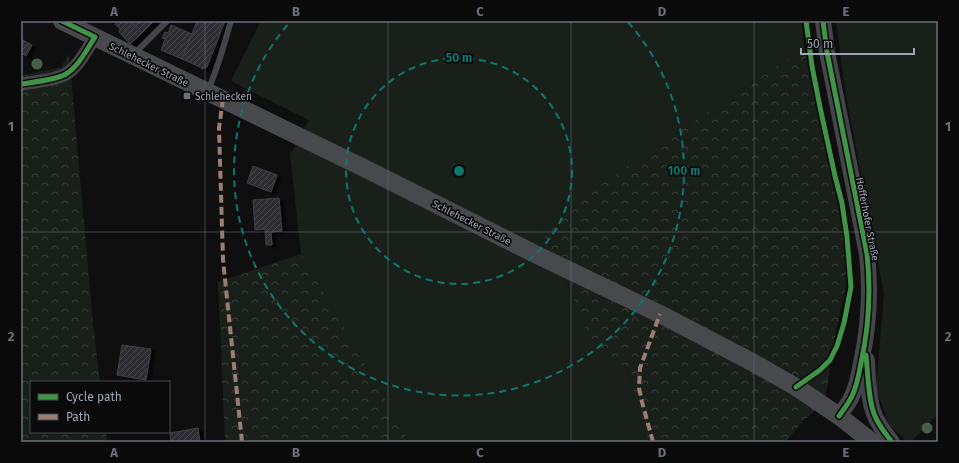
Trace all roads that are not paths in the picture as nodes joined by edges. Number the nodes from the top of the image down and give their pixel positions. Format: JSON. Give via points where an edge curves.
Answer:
{"nodes":[{"id":1,"x":62,"y":21,"type":"edge"},
{"id":2,"x":167,"y":21,"type":"edge"},
{"id":3,"x":231,"y":21,"type":"edge"},
{"id":4,"x":823,"y":21,"type":"edge"},
{"id":5,"x":95,"y":37,"type":"junction"},
{"id":6,"x":132,"y":55,"type":"junction"},
{"id":7,"x":21,"y":84,"type":"edge"},
{"id":8,"x":207,"y":92,"type":"junction"},
{"id":9,"x":865,"y":345,"type":"junction"},
{"id":10,"x":839,"y":416,"type":"junction"},
{"id":11,"x":872,"y":442,"type":"edge"},
{"id":12,"x":892,"y":442,"type":"edge"}],
"edges":[{"from":1,"to":5,"type":"main road","name":"Schlehecker Straße"},
{"from":2,"to":6,"type":"lane"},
{"from":3,"to":8,"type":"lane"},
{"from":4,"to":9,"type":"street","name":"Hofferhofer Straße","via":[[867,254],[869,311]]},
{"from":5,"to":6,"type":"main road","name":"Schlehecker Straße"},
{"from":5,"to":7,"type":"street","via":[[81,60],[66,74]]},
{"from":6,"to":8,"type":"main road","name":"Schlehecker Straße"},
{"from":8,"to":10,"type":"main road","name":"Schlehecker Straße","via":[[660,314],[796,387]]},
{"from":9,"to":10,"type":"street","name":"Hofferhofer Straße","via":[[852,396]]},
{"from":9,"to":12,"type":"street","via":[[874,416]]},
{"from":10,"to":11,"type":"main road","name":"Schlehecker Straße"}]}
